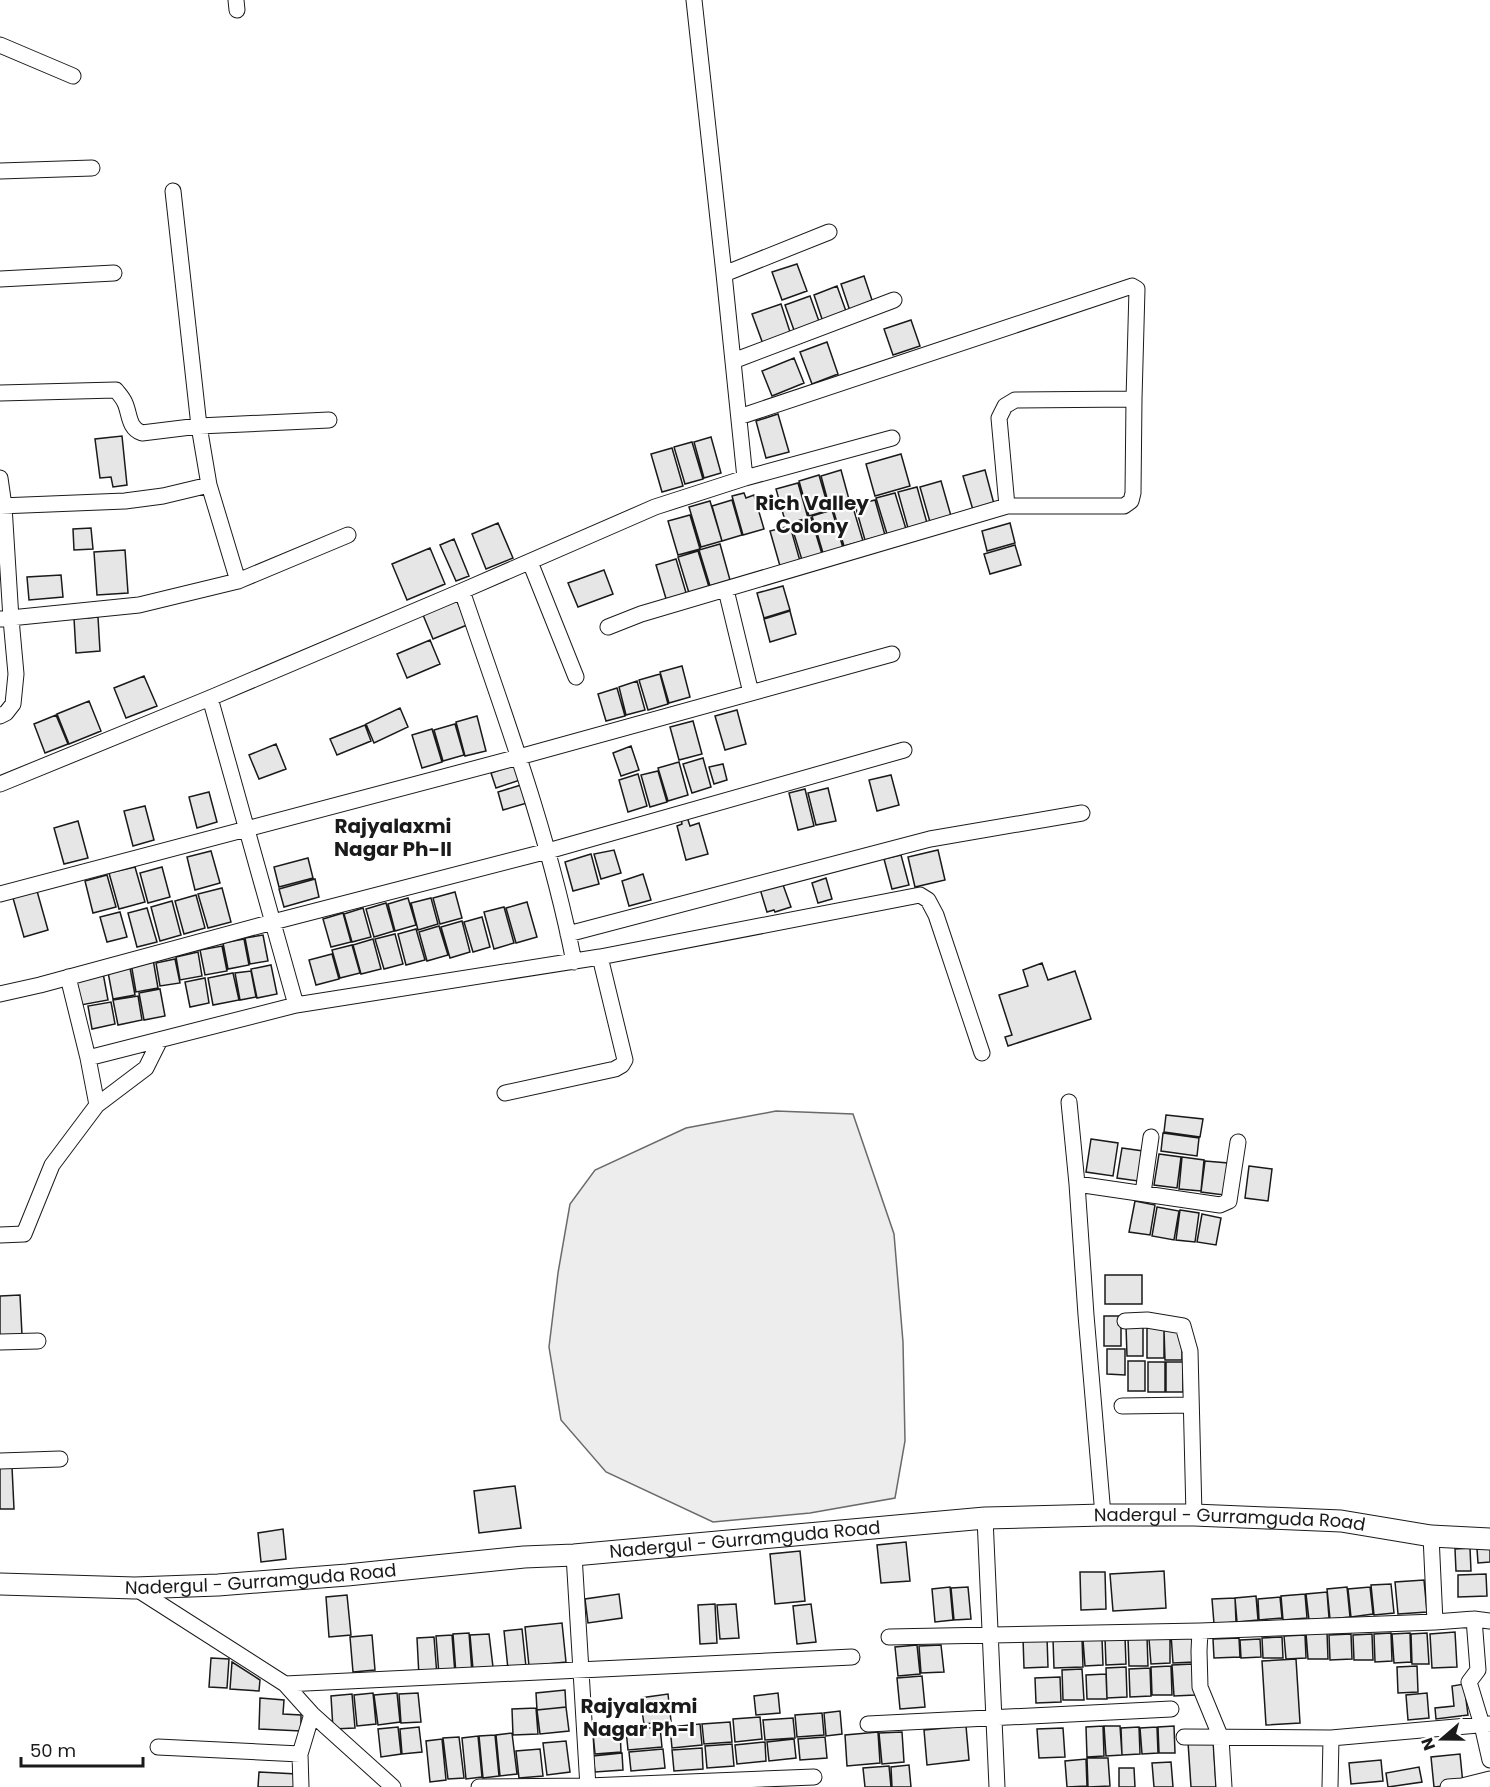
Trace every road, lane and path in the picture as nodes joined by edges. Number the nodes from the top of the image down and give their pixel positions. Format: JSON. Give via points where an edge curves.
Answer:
{"nodes":[{"id":1,"x":694,"y":0,"type":"edge"},
{"id":2,"x":0,"y":45,"type":"edge"},
{"id":3,"x":73,"y":76,"type":"dead end"},
{"id":4,"x":93,"y":168,"type":"dead end"},
{"id":5,"x":0,"y":171,"type":"edge"},
{"id":6,"x":173,"y":191,"type":"dead end"},
{"id":7,"x":829,"y":232,"type":"dead end"},
{"id":8,"x":114,"y":273,"type":"dead end"},
{"id":9,"x":724,"y":274,"type":"junction"},
{"id":10,"x":0,"y":279,"type":"edge"},
{"id":11,"x":894,"y":300,"type":"dead end"},
{"id":12,"x":733,"y":361,"type":"junction"},
{"id":13,"x":0,"y":393,"type":"edge"},
{"id":14,"x":1134,"y":399,"type":"junction"},
{"id":15,"x":738,"y":417,"type":"junction"},
{"id":16,"x":329,"y":420,"type":"dead end"},
{"id":17,"x":199,"y":426,"type":"junction"},
{"id":18,"x":892,"y":438,"type":"dead end"},
{"id":19,"x":0,"y":477,"type":"edge"},
{"id":20,"x":745,"y":478,"type":"junction"},
{"id":21,"x":209,"y":485,"type":"junction"},
{"id":22,"x":2,"y":506,"type":"edge"},
{"id":23,"x":1006,"y":506,"type":"junction"},
{"id":24,"x":348,"y":535,"type":"dead end"},
{"id":25,"x":530,"y":562,"type":"junction"},
{"id":26,"x":238,"y":581,"type":"junction"},
{"id":27,"x":726,"y":590,"type":"junction"},
{"id":28,"x":462,"y":591,"type":"junction"},
{"id":29,"x":5,"y":619,"type":"edge"},
{"id":30,"x":608,"y":627,"type":"dead end"},
{"id":31,"x":892,"y":654,"type":"dead end"},
{"id":32,"x":576,"y":677,"type":"dead end"},
{"id":33,"x":752,"y":693,"type":"junction"},
{"id":34,"x":210,"y":698,"type":"junction"},
{"id":35,"x":0,"y":716,"type":"edge"},
{"id":36,"x":904,"y":750,"type":"dead end"},
{"id":37,"x":519,"y":757,"type":"junction"},
{"id":38,"x":0,"y":784,"type":"edge"},
{"id":39,"x":1082,"y":813,"type":"dead end"},
{"id":40,"x":247,"y":829,"type":"junction"},
{"id":41,"x":548,"y":851,"type":"junction"},
{"id":42,"x":0,"y":894,"type":"edge"},
{"id":43,"x":273,"y":922,"type":"junction"},
{"id":44,"x":568,"y":934,"type":"junction"},
{"id":45,"x":600,"y":957,"type":"junction"},
{"id":46,"x":574,"y":962,"type":"junction"},
{"id":47,"x":68,"y":977,"type":"junction"},
{"id":48,"x":0,"y":994,"type":"edge"},
{"id":49,"x":296,"y":1005,"type":"junction"},
{"id":50,"x":160,"y":1040,"type":"junction"},
{"id":51,"x":982,"y":1053,"type":"dead end"},
{"id":52,"x":88,"y":1058,"type":"junction"},
{"id":53,"x":505,"y":1093,"type":"dead end"},
{"id":54,"x":1069,"y":1102,"type":"dead end"},
{"id":55,"x":97,"y":1105,"type":"junction"},
{"id":56,"x":1150,"y":1137,"type":"dead end"},
{"id":57,"x":1238,"y":1142,"type":"dead end"},
{"id":58,"x":1077,"y":1184,"type":"junction"},
{"id":59,"x":1143,"y":1193,"type":"junction"},
{"id":60,"x":0,"y":1235,"type":"edge"},
{"id":61,"x":1125,"y":1322,"type":"dead end"},
{"id":62,"x":38,"y":1341,"type":"dead end"},
{"id":63,"x":0,"y":1342,"type":"edge"},
{"id":64,"x":1191,"y":1405,"type":"junction"},
{"id":65,"x":1122,"y":1406,"type":"dead end"},
{"id":66,"x":60,"y":1459,"type":"dead end"},
{"id":67,"x":0,"y":1461,"type":"edge"},
{"id":68,"x":1103,"y":1515,"type":"junction"},
{"id":69,"x":1194,"y":1515,"type":"junction"},
{"id":70,"x":985,"y":1518,"type":"junction"},
{"id":71,"x":1431,"y":1536,"type":"junction"},
{"id":72,"x":1490,"y":1539,"type":"edge"},
{"id":73,"x":574,"y":1555,"type":"junction"},
{"id":74,"x":0,"y":1584,"type":"edge"},
{"id":75,"x":135,"y":1588,"type":"junction"},
{"id":76,"x":1482,"y":1620,"type":"edge"},
{"id":77,"x":1435,"y":1622,"type":"junction"},
{"id":78,"x":1200,"y":1631,"type":"junction"},
{"id":79,"x":990,"y":1635,"type":"junction"},
{"id":80,"x":889,"y":1637,"type":"dead end"},
{"id":81,"x":852,"y":1657,"type":"dead end"},
{"id":82,"x":582,"y":1669,"type":"junction"},
{"id":83,"x":1483,"y":1674,"type":"edge"},
{"id":84,"x":285,"y":1684,"type":"junction"},
{"id":85,"x":1171,"y":1709,"type":"dead end"},
{"id":86,"x":312,"y":1714,"type":"junction"},
{"id":87,"x":995,"y":1718,"type":"junction"},
{"id":88,"x":868,"y":1724,"type":"dead end"},
{"id":89,"x":1486,"y":1725,"type":"edge"},
{"id":90,"x":1184,"y":1737,"type":"dead end"},
{"id":91,"x":1221,"y":1738,"type":"junction"},
{"id":92,"x":1331,"y":1738,"type":"junction"},
{"id":93,"x":158,"y":1748,"type":"dead end"},
{"id":94,"x":300,"y":1754,"type":"junction"},
{"id":95,"x":1490,"y":1760,"type":"edge"},
{"id":96,"x":814,"y":1777,"type":"dead end"},
{"id":97,"x":1490,"y":1779,"type":"edge"},
{"id":98,"x":301,"y":1787,"type":"edge"},
{"id":99,"x":393,"y":1787,"type":"edge"},
{"id":100,"x":478,"y":1787,"type":"edge"},
{"id":101,"x":488,"y":1787,"type":"edge"},
{"id":102,"x":588,"y":1787,"type":"edge"},
{"id":103,"x":997,"y":1787,"type":"edge"},
{"id":104,"x":1224,"y":1787,"type":"edge"},
{"id":105,"x":1330,"y":1787,"type":"edge"},
{"id":106,"x":1448,"y":1787,"type":"edge"}],
"edges":[{"from":1,"to":9,"type":"street"},
{"from":2,"to":3,"type":"street"},
{"from":4,"to":5,"type":"street"},
{"from":6,"to":17,"type":"street"},
{"from":7,"to":9,"type":"street"},
{"from":8,"to":10,"type":"street"},
{"from":9,"to":12,"type":"street"},
{"from":11,"to":12,"type":"street"},
{"from":12,"to":15,"type":"street"},
{"from":13,"to":17,"type":"street","via":[[116,390],[136,431],[151,433]]},
{"from":14,"to":15,"type":"street","via":[[1137,289],[1132,286]]},
{"from":14,"to":23,"type":"street","via":[[1131,501],[1124,506]]},
{"from":14,"to":23,"type":"street","via":[[1015,400],[1005,406],[999,418]]},
{"from":15,"to":20,"type":"street"},
{"from":16,"to":17,"type":"street"},
{"from":17,"to":21,"type":"street"},
{"from":18,"to":20,"type":"street"},
{"from":19,"to":22,"type":"street"},
{"from":20,"to":25,"type":"street","via":[[655,507]]},
{"from":21,"to":22,"type":"street","via":[[125,501]]},
{"from":21,"to":26,"type":"street"},
{"from":22,"to":29,"type":"street"},
{"from":23,"to":27,"type":"street"},
{"from":24,"to":26,"type":"street"},
{"from":25,"to":28,"type":"street"},
{"from":25,"to":32,"type":"street"},
{"from":26,"to":29,"type":"street","via":[[139,605]]},
{"from":27,"to":30,"type":"street"},
{"from":27,"to":33,"type":"street"},
{"from":28,"to":34,"type":"street"},
{"from":28,"to":37,"type":"street"},
{"from":29,"to":35,"type":"street","via":[[16,674],[13,704]]},
{"from":31,"to":33,"type":"street"},
{"from":33,"to":37,"type":"street"},
{"from":34,"to":38,"type":"street"},
{"from":34,"to":40,"type":"street"},
{"from":36,"to":41,"type":"street"},
{"from":37,"to":40,"type":"street"},
{"from":37,"to":41,"type":"street"},
{"from":39,"to":44,"type":"street","via":[[930,839]]},
{"from":40,"to":42,"type":"street"},
{"from":40,"to":43,"type":"street"},
{"from":41,"to":43,"type":"street"},
{"from":41,"to":44,"type":"street"},
{"from":43,"to":47,"type":"street"},
{"from":43,"to":49,"type":"street"},
{"from":44,"to":46,"type":"street"},
{"from":45,"to":46,"type":"street"},
{"from":45,"to":51,"type":"street","via":[[920,895],[928,900],[936,915]]},
{"from":45,"to":53,"type":"street","via":[[625,1060],[622,1065]]},
{"from":46,"to":49,"type":"street"},
{"from":47,"to":48,"type":"street"},
{"from":47,"to":52,"type":"street"},
{"from":49,"to":50,"type":"street"},
{"from":50,"to":52,"type":"street"},
{"from":50,"to":55,"type":"street","via":[[146,1068]]},
{"from":52,"to":55,"type":"street"},
{"from":54,"to":58,"type":"street"},
{"from":55,"to":60,"type":"street","via":[[52,1165],[24,1234]]},
{"from":56,"to":59,"type":"street"},
{"from":57,"to":59,"type":"street","via":[[1229,1201],[1220,1205]]},
{"from":58,"to":59,"type":"street"},
{"from":58,"to":68,"type":"street"},
{"from":61,"to":64,"type":"street","via":[[1147,1320],[1183,1326],[1190,1351]]},
{"from":62,"to":63,"type":"street"},
{"from":64,"to":65,"type":"street"},
{"from":64,"to":69,"type":"street"},
{"from":66,"to":67,"type":"street"},
{"from":68,"to":69,"type":"main road","name":"Nadergul - Gurramguda Road"},
{"from":68,"to":70,"type":"main road","name":"Nadergul - Gurramguda Road"},
{"from":69,"to":71,"type":"main road","name":"Nadergul - Gurramguda Road","via":[[1341,1521]]},
{"from":70,"to":73,"type":"main road","name":"Nadergul - Gurramguda Road"},
{"from":70,"to":79,"type":"street"},
{"from":71,"to":72,"type":"main road","name":"Nadergul - Gurramguda Road"},
{"from":71,"to":77,"type":"street"},
{"from":73,"to":75,"type":"main road","name":"Nadergul - Gurramguda Road","via":[[218,1585]]},
{"from":73,"to":82,"type":"street"},
{"from":74,"to":75,"type":"main road","name":"Nadergul - Gurramguda Road"},
{"from":75,"to":84,"type":"street"},
{"from":76,"to":77,"type":"street"},
{"from":76,"to":83,"type":"street","via":[[1478,1670]]},
{"from":77,"to":78,"type":"street"},
{"from":78,"to":79,"type":"street"},
{"from":78,"to":91,"type":"street","via":[[1200,1687]]},
{"from":79,"to":80,"type":"street"},
{"from":79,"to":87,"type":"street"},
{"from":81,"to":82,"type":"street"},
{"from":82,"to":84,"type":"street"},
{"from":82,"to":102,"type":"street"},
{"from":83,"to":89,"type":"street","via":[[1469,1682]]},
{"from":84,"to":86,"type":"street"},
{"from":85,"to":87,"type":"street"},
{"from":86,"to":94,"type":"street"},
{"from":86,"to":99,"type":"street"},
{"from":87,"to":88,"type":"street"},
{"from":87,"to":103,"type":"street"},
{"from":89,"to":92,"type":"street"},
{"from":89,"to":95,"type":"street"},
{"from":90,"to":91,"type":"street"},
{"from":91,"to":92,"type":"street"},
{"from":91,"to":104,"type":"street"},
{"from":92,"to":105,"type":"street"},
{"from":93,"to":94,"type":"street"},
{"from":94,"to":98,"type":"street"},
{"from":96,"to":102,"type":"street"},
{"from":97,"to":106,"type":"street"},
{"from":100,"to":101,"type":"street"},
{"from":101,"to":102,"type":"street"}]}
